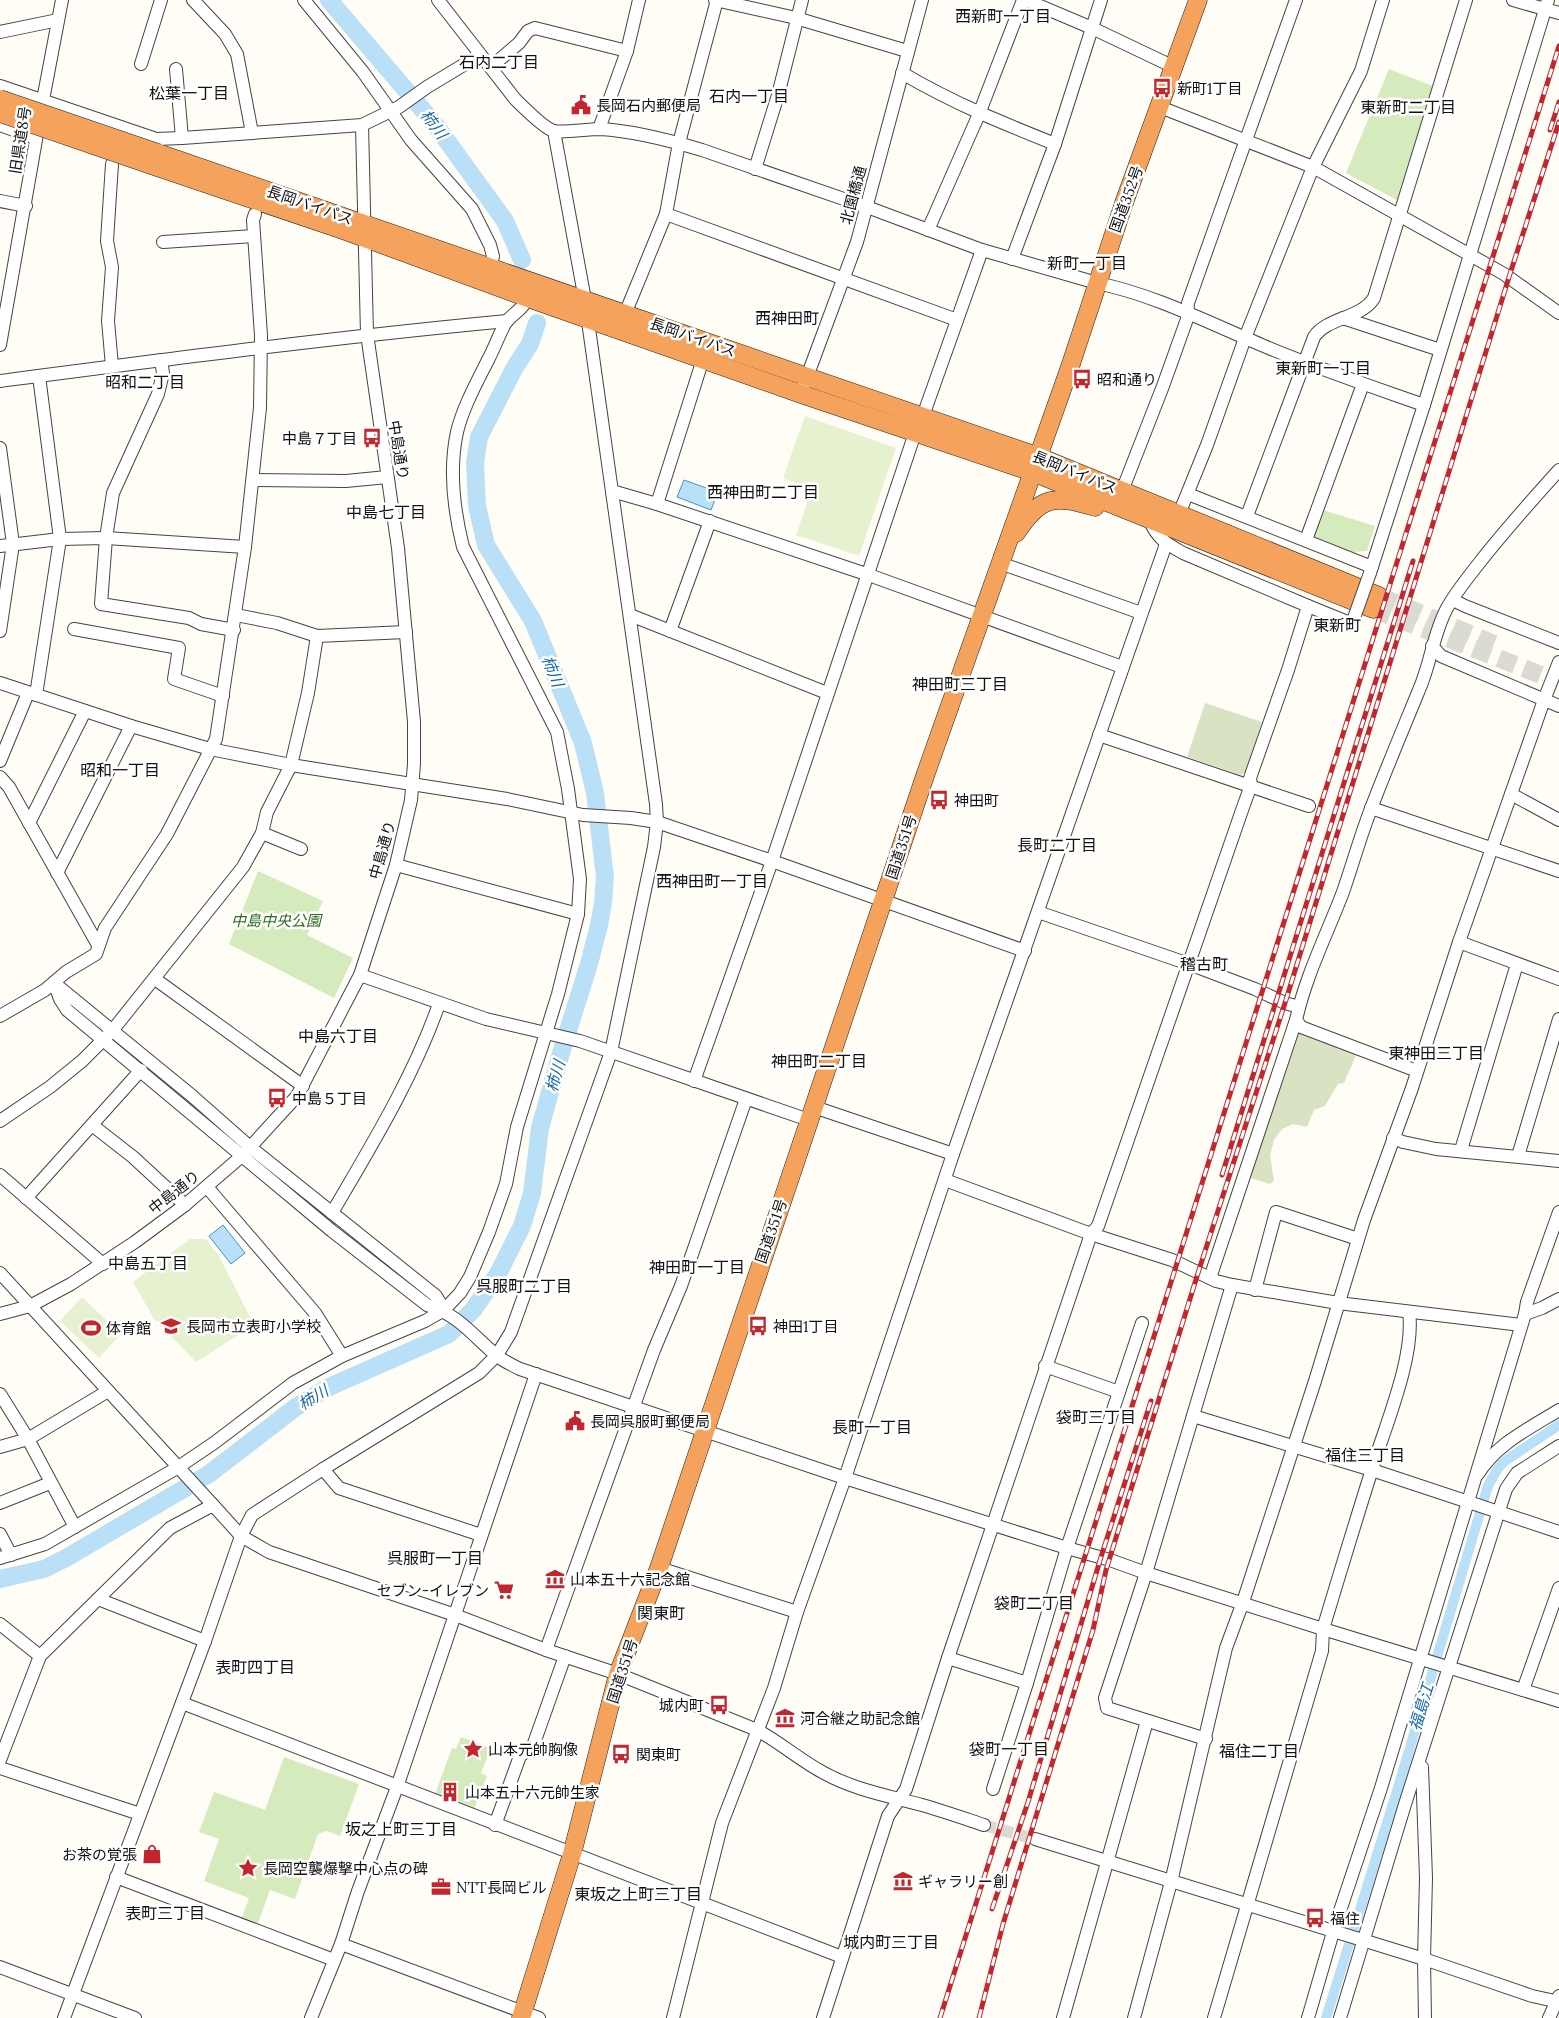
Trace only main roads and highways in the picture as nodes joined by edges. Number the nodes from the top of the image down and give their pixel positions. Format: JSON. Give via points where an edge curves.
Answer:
{"nodes":[{"id":1,"x":1198,"y":0,"type":"edge"},
{"id":2,"x":0,"y":99,"type":"edge"},
{"id":3,"x":0,"y":113,"type":"edge"},
{"id":4,"x":156,"y":159,"type":"junction"},
{"id":5,"x":365,"y":230,"type":"junction"},
{"id":6,"x":1035,"y":464,"type":"junction"},
{"id":7,"x":1147,"y":518,"type":"junction"},
{"id":8,"x":1002,"y":557,"type":"junction"},
{"id":9,"x":522,"y":2015,"type":"edge"}],
"edges":[{"from":1,"to":6,"type":"highway","name":"国道352号"},
{"from":2,"to":4,"type":"highway","name":"長岡バイパス","bridge":true},
{"from":3,"to":4,"type":"highway","name":"長岡バイパス","bridge":true},
{"from":4,"to":5,"type":"highway","name":"長岡バイパス"},
{"from":5,"to":6,"type":"highway","name":"長岡バイパス","via":[[491,266],[923,416]]},
{"from":5,"to":6,"type":"highway","name":"長岡バイパス","via":[[528,298],[801,394],[916,433]]},
{"from":6,"to":7,"type":"highway","name":"長岡バイパス"},
{"from":6,"to":7,"type":"highway","name":"長岡バイパス","via":[[1122,491],[1179,514],[1376,602]]},
{"from":6,"to":8,"type":"highway","name":"国道351号"},
{"from":7,"to":8,"type":"highway","via":[[1063,499],[1051,500],[1026,518]]},
{"from":8,"to":9,"type":"highway","name":"国道351号","via":[[926,772],[659,1568],[618,1674],[572,1854]]}]}
